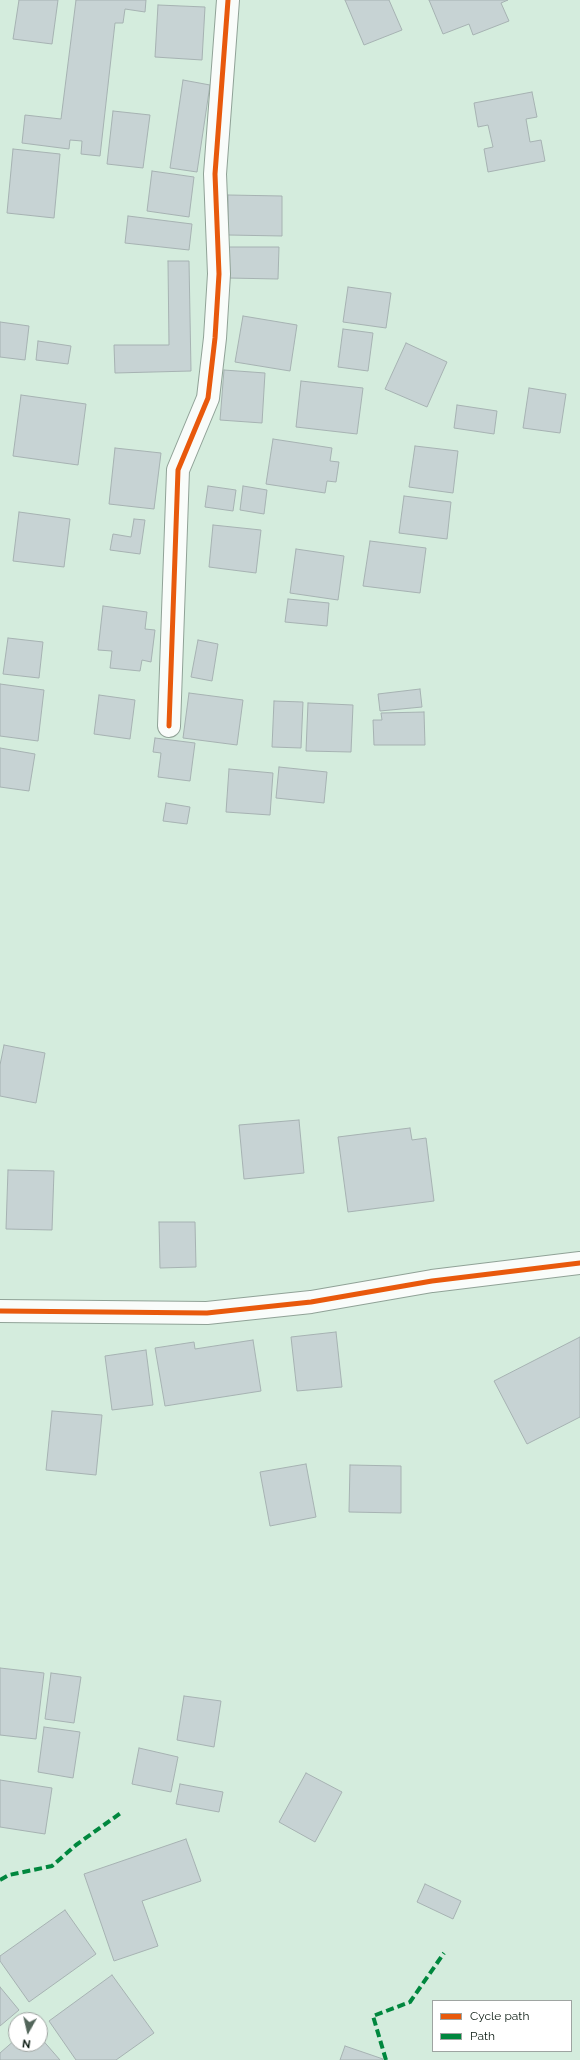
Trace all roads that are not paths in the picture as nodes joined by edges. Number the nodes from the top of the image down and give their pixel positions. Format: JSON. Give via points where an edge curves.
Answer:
{"nodes":[{"id":1,"x":228,"y":0,"type":"edge"},
{"id":2,"x":169,"y":726,"type":"dead end"},
{"id":3,"x":580,"y":1263,"type":"edge"},
{"id":4,"x":0,"y":1311,"type":"edge"}],
"edges":[{"from":1,"to":2,"type":"street","via":[[216,174],[219,274],[215,338],[208,398],[178,470]]},
{"from":3,"to":4,"type":"street","via":[[432,1281],[311,1302],[207,1313]]}]}
